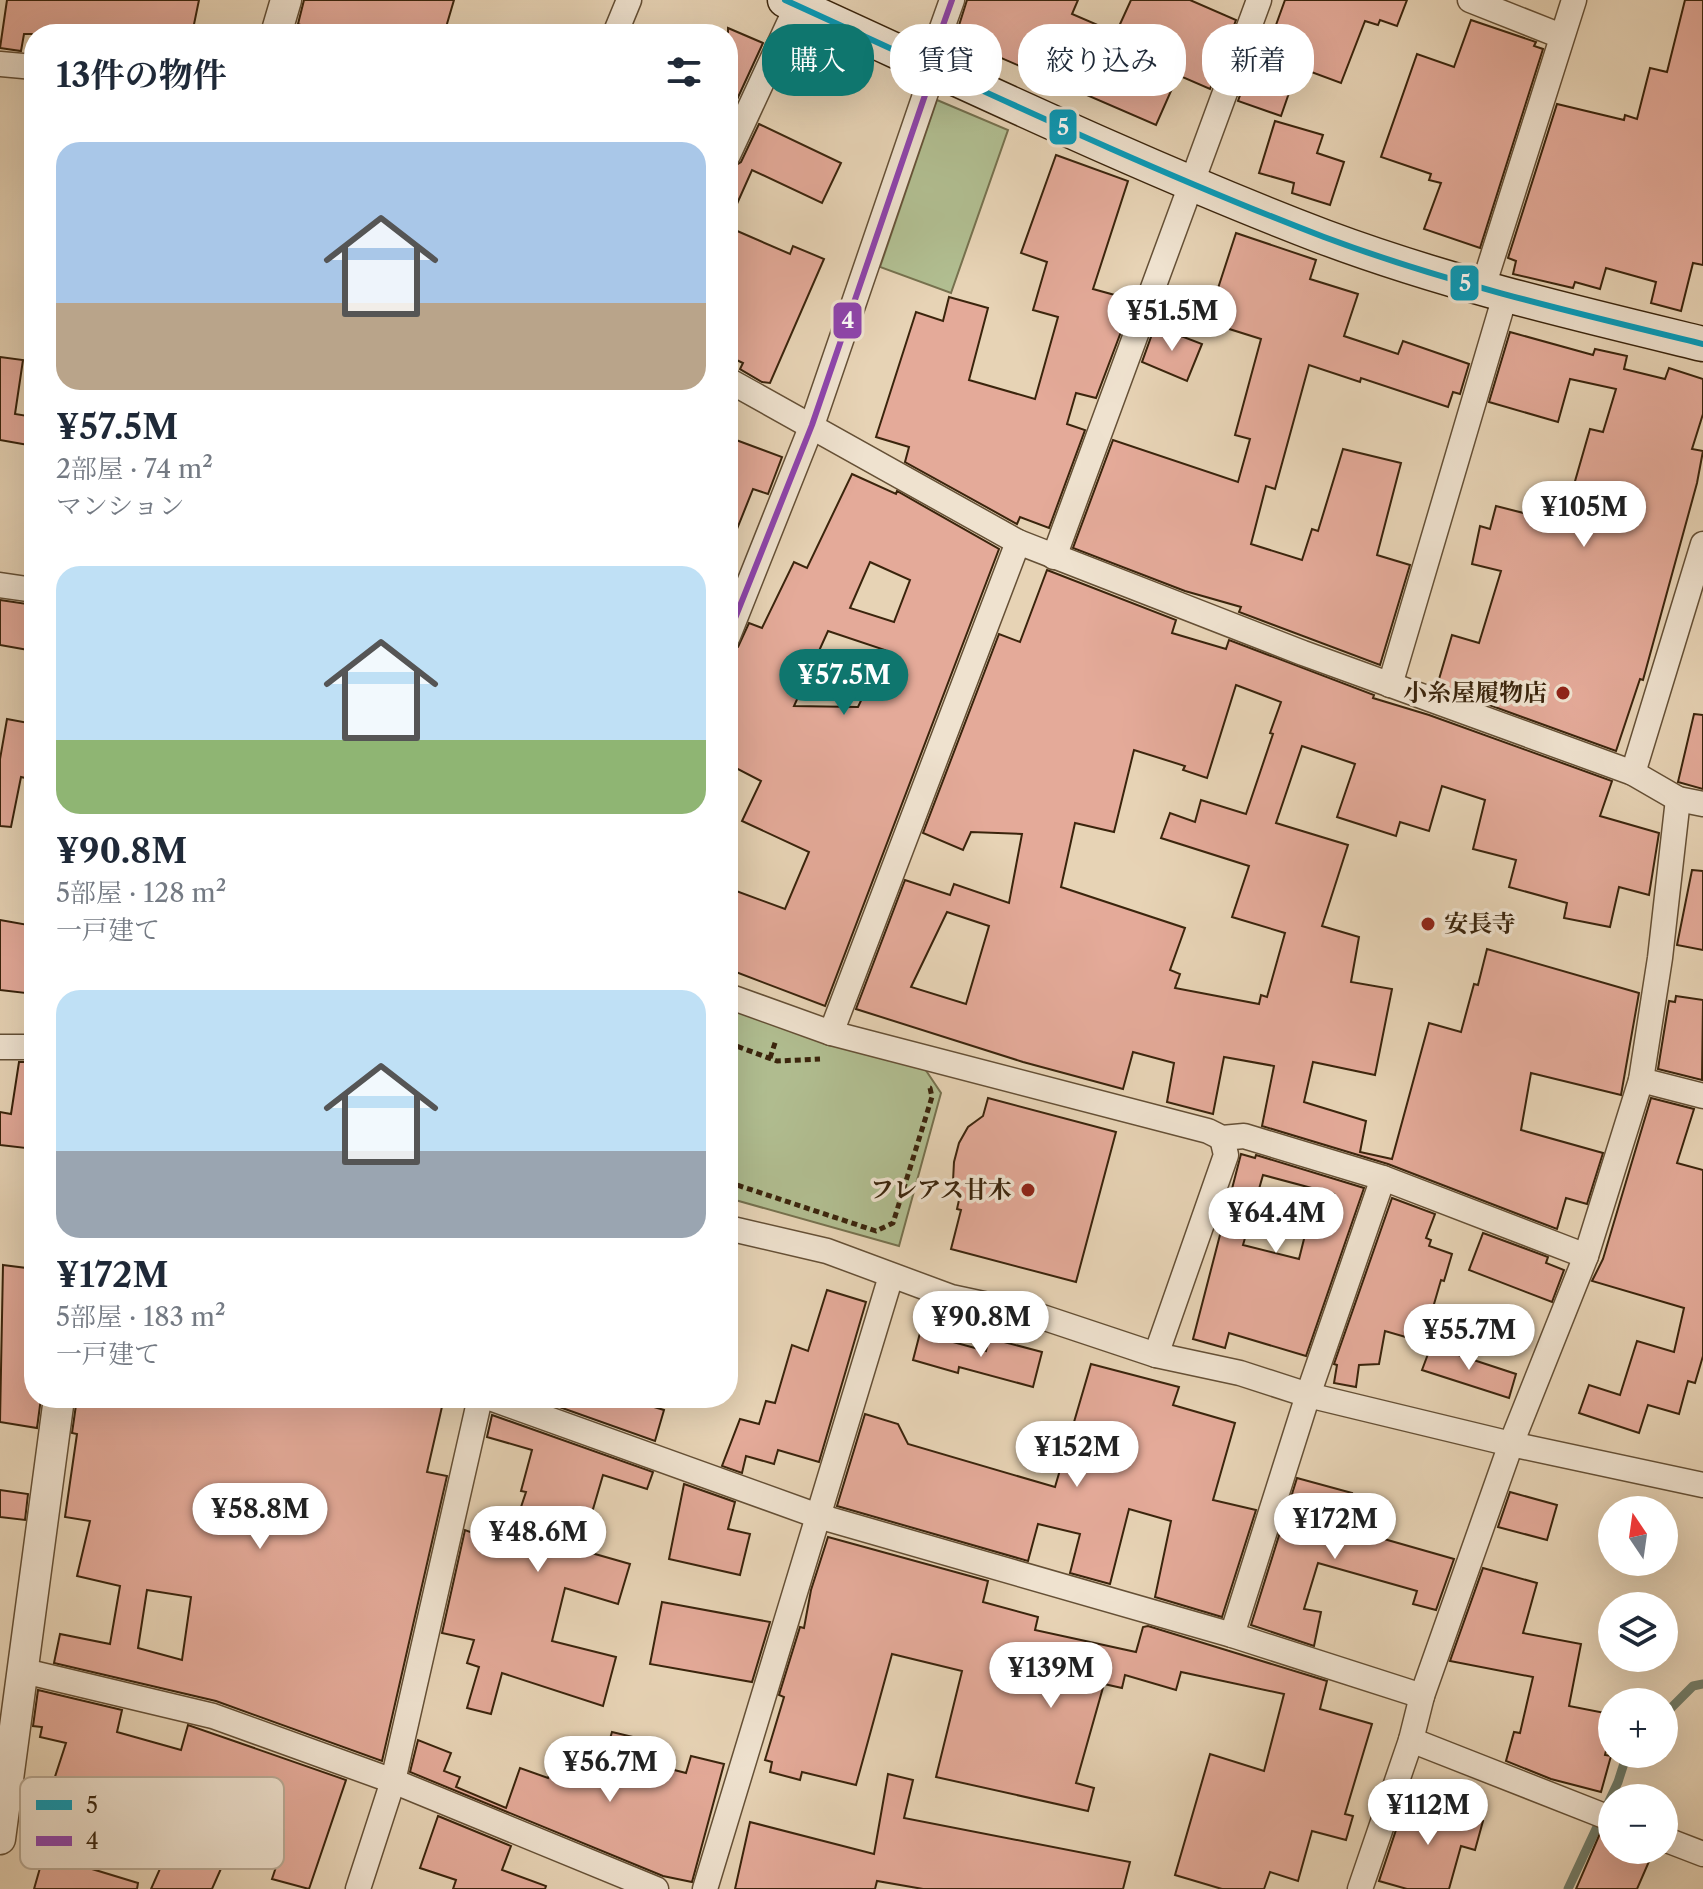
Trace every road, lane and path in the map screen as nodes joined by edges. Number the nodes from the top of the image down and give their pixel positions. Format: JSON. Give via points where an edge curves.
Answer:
{"nodes":[{"id":1,"x":286,"y":0,"type":"edge"},
{"id":2,"x":629,"y":0,"type":"edge"},
{"id":3,"x":952,"y":0,"type":"edge"},
{"id":4,"x":1259,"y":0,"type":"edge"},
{"id":5,"x":1470,"y":0,"type":"edge"},
{"id":6,"x":1574,"y":0,"type":"edge"},
{"id":7,"x":791,"y":3,"type":"edge"},
{"id":8,"x":279,"y":24,"type":"edge"},
{"id":9,"x":619,"y":24,"type":"edge"},
{"id":10,"x":943,"y":24,"type":"edge"},
{"id":11,"x":1561,"y":36,"type":"junction"},
{"id":12,"x":890,"y":46,"type":"edge"},
{"id":13,"x":0,"y":64,"type":"edge"},
{"id":14,"x":24,"y":66,"type":"edge"},
{"id":15,"x":925,"y":96,"type":"edge"},
{"id":16,"x":1000,"y":96,"type":"edge"},
{"id":17,"x":738,"y":131,"type":"edge"},
{"id":18,"x":1190,"y":183,"type":"junction"},
{"id":19,"x":1494,"y":293,"type":"junction"},
{"id":20,"x":1703,"y":344,"type":"edge"},
{"id":21,"x":738,"y":385,"type":"edge"},
{"id":22,"x":812,"y":425,"type":"junction"},
{"id":23,"x":1018,"y":542,"type":"junction"},
{"id":24,"x":1703,"y":544,"type":"edge"},
{"id":25,"x":1054,"y":557,"type":"junction"},
{"id":26,"x":0,"y":585,"type":"edge"},
{"id":27,"x":24,"y":589,"type":"edge"},
{"id":28,"x":738,"y":611,"type":"edge"},
{"id":29,"x":1390,"y":685,"type":"junction"},
{"id":30,"x":1633,"y":773,"type":"junction"},
{"id":31,"x":1678,"y":799,"type":"junction"},
{"id":32,"x":1703,"y":804,"type":"edge"},
{"id":33,"x":738,"y":1000,"type":"edge"},
{"id":34,"x":831,"y":1033,"type":"junction"},
{"id":35,"x":0,"y":1047,"type":"edge"},
{"id":36,"x":24,"y":1047,"type":"edge"},
{"id":37,"x":738,"y":1047,"type":"edge"},
{"id":38,"x":830,"y":1058,"type":"dead end"},
{"id":39,"x":1641,"y":1080,"type":"junction"},
{"id":40,"x":924,"y":1086,"type":"dead end"},
{"id":41,"x":1703,"y":1096,"type":"edge"},
{"id":42,"x":1222,"y":1138,"type":"junction"},
{"id":43,"x":1383,"y":1178,"type":"junction"},
{"id":44,"x":738,"y":1185,"type":"edge"},
{"id":45,"x":738,"y":1230,"type":"edge"},
{"id":46,"x":1586,"y":1256,"type":"junction"},
{"id":47,"x":891,"y":1276,"type":"junction"},
{"id":48,"x":1156,"y":1355,"type":"junction"},
{"id":49,"x":1308,"y":1395,"type":"junction"},
{"id":50,"x":58,"y":1408,"type":"edge"},
{"id":51,"x":478,"y":1408,"type":"edge"},
{"id":52,"x":518,"y":1408,"type":"edge"},
{"id":53,"x":1511,"y":1444,"type":"junction"},
{"id":54,"x":1703,"y":1485,"type":"edge"},
{"id":55,"x":818,"y":1516,"type":"junction"},
{"id":56,"x":1232,"y":1635,"type":"junction"},
{"id":57,"x":24,"y":1671,"type":"junction"},
{"id":58,"x":1422,"y":1696,"type":"junction"},
{"id":59,"x":1411,"y":1740,"type":"junction"},
{"id":60,"x":393,"y":1781,"type":"junction"},
{"id":61,"x":1598,"y":1813,"type":"edge"},
{"id":62,"x":0,"y":1839,"type":"edge"},
{"id":63,"x":1678,"y":1844,"type":"edge"},
{"id":64,"x":1703,"y":1854,"type":"edge"},
{"id":65,"x":358,"y":1889,"type":"edge"},
{"id":66,"x":656,"y":1889,"type":"edge"},
{"id":67,"x":705,"y":1889,"type":"edge"},
{"id":68,"x":1360,"y":1889,"type":"edge"}],
"edges":[{"from":1,"to":8,"type":"street"},
{"from":2,"to":9,"type":"street"},
{"from":3,"to":10,"type":"street"},
{"from":4,"to":18,"type":"street"},
{"from":5,"to":11,"type":"street"},
{"from":6,"to":11,"type":"street"},
{"from":7,"to":12,"type":"main road"},
{"from":7,"to":17,"type":"street"},
{"from":11,"to":19,"type":"street"},
{"from":13,"to":14,"type":"street"},
{"from":15,"to":22,"type":"street"},
{"from":16,"to":18,"type":"main road"},
{"from":18,"to":19,"type":"main road","via":[[1326,237]]},
{"from":18,"to":25,"type":"street"},
{"from":19,"to":20,"type":"main road"},
{"from":19,"to":29,"type":"street"},
{"from":21,"to":22,"type":"street"},
{"from":22,"to":23,"type":"street"},
{"from":22,"to":28,"type":"street"},
{"from":23,"to":25,"type":"street"},
{"from":23,"to":34,"type":"street"},
{"from":24,"to":30,"type":"street"},
{"from":25,"to":29,"type":"street"},
{"from":26,"to":27,"type":"street"},
{"from":29,"to":30,"type":"street"},
{"from":30,"to":31,"type":"street"},
{"from":31,"to":32,"type":"street"},
{"from":31,"to":39,"type":"street"},
{"from":33,"to":34,"type":"street"},
{"from":34,"to":42,"type":"street"},
{"from":35,"to":36,"type":"street"},
{"from":37,"to":38,"type":"path","via":[[777,1061]]},
{"from":39,"to":41,"type":"street"},
{"from":39,"to":46,"type":"street"},
{"from":40,"to":44,"type":"path","via":[[932,1097],[893,1223],[876,1231]]},
{"from":42,"to":43,"type":"street","via":[[1244,1136]]},
{"from":42,"to":48,"type":"street","via":[[1226,1155]]},
{"from":43,"to":46,"type":"street"},
{"from":43,"to":49,"type":"street"},
{"from":45,"to":47,"type":"street","via":[[827,1251]]},
{"from":46,"to":53,"type":"street"},
{"from":47,"to":48,"type":"street","via":[[951,1297],[1036,1315]]},
{"from":47,"to":55,"type":"street"},
{"from":48,"to":49,"type":"street"},
{"from":49,"to":53,"type":"street"},
{"from":49,"to":56,"type":"street"},
{"from":50,"to":57,"type":"street"},
{"from":51,"to":60,"type":"street"},
{"from":52,"to":55,"type":"street"},
{"from":53,"to":54,"type":"street"},
{"from":53,"to":58,"type":"street"},
{"from":55,"to":56,"type":"street"},
{"from":55,"to":67,"type":"street"},
{"from":56,"to":58,"type":"street"},
{"from":57,"to":60,"type":"street","via":[[213,1716]]},
{"from":57,"to":62,"type":"street"},
{"from":58,"to":59,"type":"street"},
{"from":59,"to":61,"type":"street"},
{"from":59,"to":68,"type":"street"},
{"from":60,"to":65,"type":"street"},
{"from":60,"to":66,"type":"street"},
{"from":63,"to":64,"type":"street"}]}
